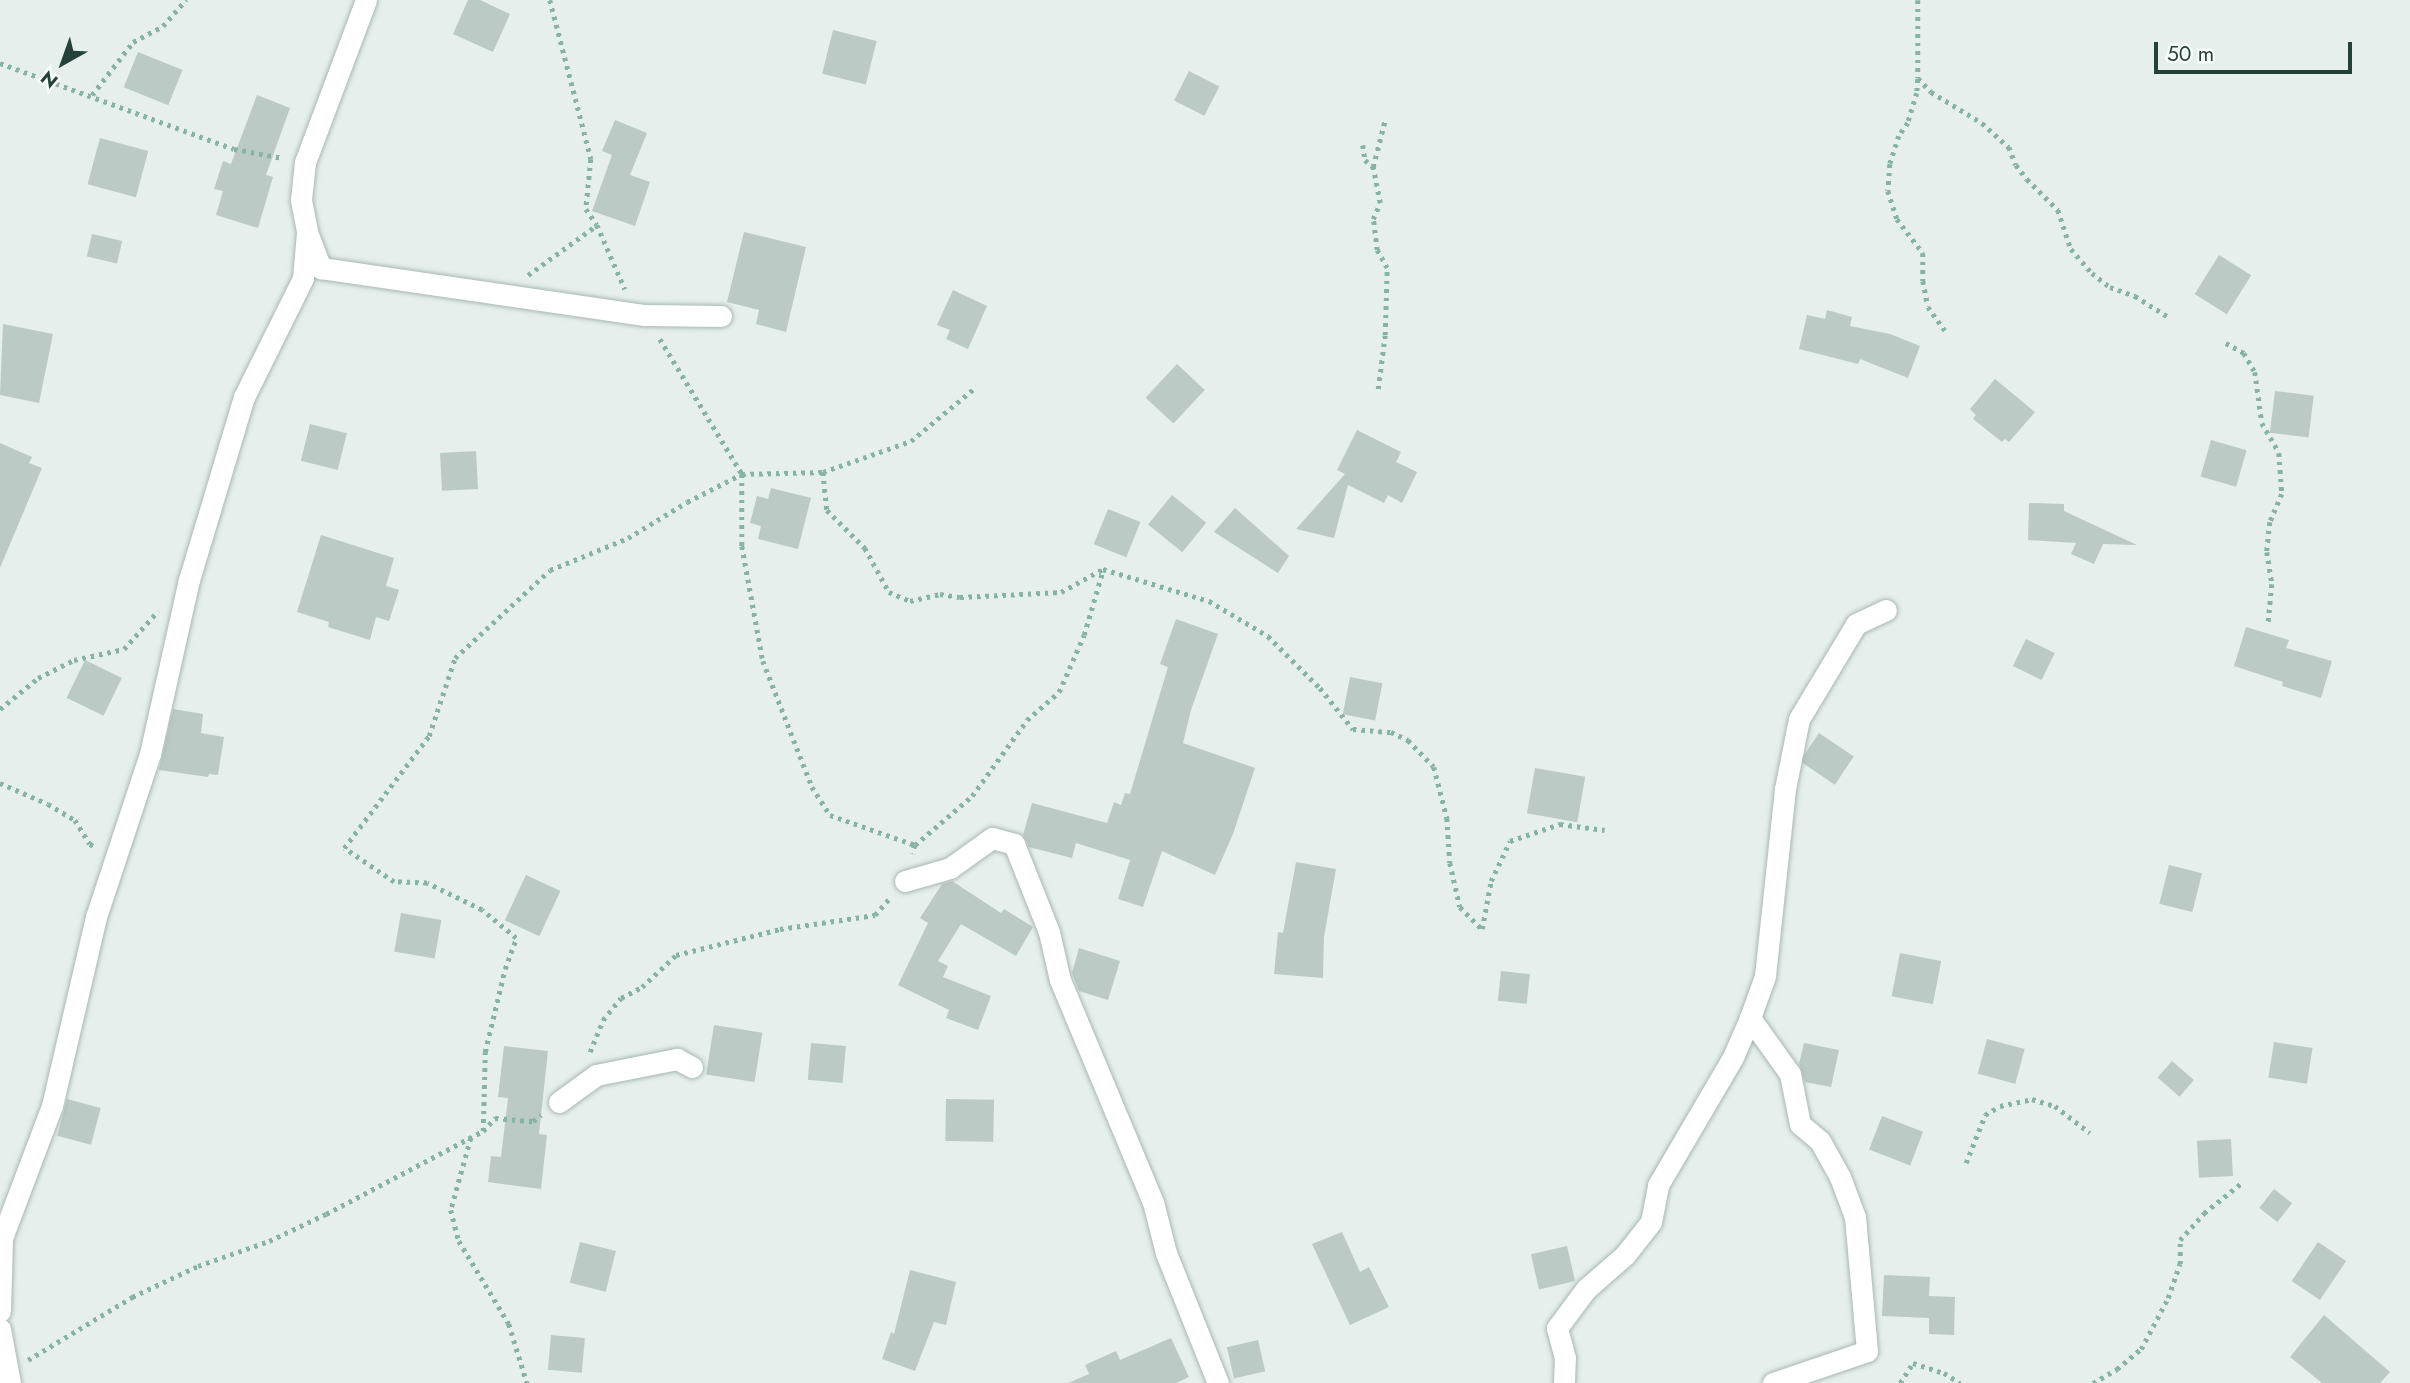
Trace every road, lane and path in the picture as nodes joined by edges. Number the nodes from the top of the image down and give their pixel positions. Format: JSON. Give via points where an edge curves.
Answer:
{"nodes":[{"id":1,"x":186,"y":0,"type":"edge"},
{"id":2,"x":366,"y":0,"type":"edge"},
{"id":3,"x":550,"y":0,"type":"edge"},
{"id":4,"x":1918,"y":0,"type":"edge"},
{"id":5,"x":0,"y":63,"type":"edge"},
{"id":6,"x":1918,"y":78,"type":"junction"},
{"id":7,"x":92,"y":94,"type":"junction"},
{"id":8,"x":1385,"y":120,"type":"dead end"},
{"id":9,"x":1363,"y":145,"type":"dead end"},
{"id":10,"x":305,"y":162,"type":"junction"},
{"id":11,"x":1373,"y":167,"type":"junction"},
{"id":12,"x":597,"y":225,"type":"junction"},
{"id":13,"x":307,"y":232,"type":"junction"},
{"id":14,"x":501,"y":293,"type":"junction"},
{"id":15,"x":640,"y":314,"type":"junction"},
{"id":16,"x":721,"y":316,"type":"dead end"},
{"id":17,"x":2167,"y":316,"type":"dead end"},
{"id":18,"x":1945,"y":330,"type":"dead end"},
{"id":19,"x":2226,"y":343,"type":"dead end"},
{"id":20,"x":976,"y":387,"type":"dead end"},
{"id":21,"x":1378,"y":389,"type":"dead end"},
{"id":22,"x":823,"y":472,"type":"junction"},
{"id":23,"x":741,"y":474,"type":"junction"},
{"id":24,"x":1103,"y":569,"type":"junction"},
{"id":25,"x":189,"y":580,"type":"junction"},
{"id":26,"x":1886,"y":610,"type":"dead end"},
{"id":27,"x":2268,"y":626,"type":"dead end"},
{"id":28,"x":0,"y":709,"type":"edge"},
{"id":29,"x":0,"y":783,"type":"edge"},
{"id":30,"x":1605,"y":830,"type":"dead end"},
{"id":31,"x":915,"y":845,"type":"junction"},
{"id":32,"x":116,"y":857,"type":"junction"},
{"id":33,"x":905,"y":881,"type":"junction"},
{"id":34,"x":1750,"y":1018,"type":"junction"},
{"id":35,"x":589,"y":1054,"type":"dead end"},
{"id":36,"x":692,"y":1067,"type":"dead end"},
{"id":37,"x":559,"y":1102,"type":"joint"},
{"id":38,"x":483,"y":1132,"type":"junction"},
{"id":39,"x":2090,"y":1133,"type":"dead end"},
{"id":40,"x":472,"y":1138,"type":"junction"},
{"id":41,"x":1966,"y":1163,"type":"dead end"},
{"id":42,"x":2243,"y":1182,"type":"dead end"},
{"id":43,"x":0,"y":1311,"type":"edge"},
{"id":44,"x":0,"y":1329,"type":"edge"},
{"id":45,"x":9,"y":1379,"type":"edge"},
{"id":46,"x":527,"y":1383,"type":"edge"},
{"id":47,"x":1219,"y":1383,"type":"edge"},
{"id":48,"x":1564,"y":1383,"type":"edge"},
{"id":49,"x":1773,"y":1383,"type":"edge"},
{"id":50,"x":1900,"y":1383,"type":"edge"},
{"id":51,"x":1959,"y":1383,"type":"edge"},
{"id":52,"x":2093,"y":1383,"type":"edge"}],
"edges":[{"from":1,"to":7,"type":"path","via":[[163,26],[133,41]]},
{"from":2,"to":10,"type":"street"},
{"from":3,"to":12,"type":"path","via":[[591,159],[586,209]]},
{"from":4,"to":6,"type":"path"},
{"from":5,"to":7,"type":"path"},
{"from":6,"to":17,"type":"path","via":[[2009,147],[2016,165],[2058,210],[2071,249],[2092,273]]},
{"from":6,"to":18,"type":"path","via":[[1914,103],[1889,164],[1888,191],[1897,219],[1923,253],[1928,307]]},
{"from":7,"to":10,"type":"path","via":[[234,149]]},
{"from":8,"to":11,"type":"path"},
{"from":9,"to":11,"type":"path","via":[[1365,160]]},
{"from":10,"to":13,"type":"street","via":[[301,200]]},
{"from":11,"to":21,"type":"path","via":[[1380,203],[1373,219],[1377,250],[1387,268]]},
{"from":12,"to":14,"type":"path"},
{"from":12,"to":15,"type":"path"},
{"from":13,"to":14,"type":"street","via":[[321,268]]},
{"from":13,"to":25,"type":"street","via":[[303,278],[244,397]]},
{"from":14,"to":15,"type":"street"},
{"from":15,"to":16,"type":"street"},
{"from":15,"to":23,"type":"path"},
{"from":19,"to":27,"type":"path","via":[[2244,353],[2255,372],[2262,423],[2279,453],[2282,494],[2270,522],[2267,552],[2272,584]]},
{"from":20,"to":22,"type":"path","via":[[911,441]]},
{"from":22,"to":23,"type":"path"},
{"from":22,"to":24,"type":"path","via":[[827,510],[865,548],[889,592],[910,601],[940,594],[1060,592]]},
{"from":23,"to":31,"type":"path","via":[[743,546],[763,661],[812,787],[830,815]]},
{"from":23,"to":38,"type":"path","via":[[628,538],[550,570],[464,650],[455,659],[429,736],[344,848],[394,882],[427,883],[482,910],[516,938],[485,1052]]},
{"from":24,"to":30,"type":"path","via":[[1209,601],[1268,636],[1353,729],[1391,732],[1408,740],[1434,768],[1447,818],[1450,863],[1460,907],[1482,929],[1491,881],[1510,841],[1560,824]]},
{"from":24,"to":31,"type":"path","via":[[1084,635],[1059,692],[1027,720],[972,796]]},
{"from":25,"to":28,"type":"path","via":[[136,631],[124,649],[74,660],[38,678]]},
{"from":25,"to":32,"type":"street","via":[[150,754]]},
{"from":26,"to":34,"type":"street","via":[[1856,624],[1799,719],[1785,789],[1765,976]]},
{"from":29,"to":32,"type":"path","via":[[75,820],[90,844]]},
{"from":31,"to":33,"type":"path"},
{"from":32,"to":43,"type":"street","via":[[96,917],[52,1106],[2,1238]]},
{"from":33,"to":35,"type":"path","via":[[875,915],[780,929],[676,955],[642,987],[621,998],[603,1020]]},
{"from":33,"to":47,"type":"street","via":[[950,868],[992,838],[1014,844],[1049,932],[1060,980],[1153,1202],[1166,1253]]},
{"from":34,"to":48,"type":"street","via":[[1733,1057],[1658,1185],[1651,1222],[1556,1328],[1565,1358]]},
{"from":34,"to":49,"type":"street","via":[[1790,1074],[1800,1124],[1820,1141],[1855,1217],[1867,1351]]},
{"from":36,"to":37,"type":"street","via":[[677,1059],[596,1074]]},
{"from":37,"to":38,"type":"path","via":[[533,1121],[495,1118]]},
{"from":38,"to":40,"type":"path"},
{"from":39,"to":41,"type":"path","via":[[2055,1106],[2032,1099],[2000,1106],[1985,1115]]},
{"from":40,"to":45,"type":"path","via":[[270,1241],[198,1266],[132,1297]]},
{"from":40,"to":46,"type":"path","via":[[451,1210],[459,1241],[509,1324]]},
{"from":42,"to":52,"type":"path","via":[[2204,1213],[2180,1240],[2180,1264],[2141,1349]]},
{"from":44,"to":45,"type":"street"},
{"from":50,"to":51,"type":"path","via":[[1913,1363]]}]}
